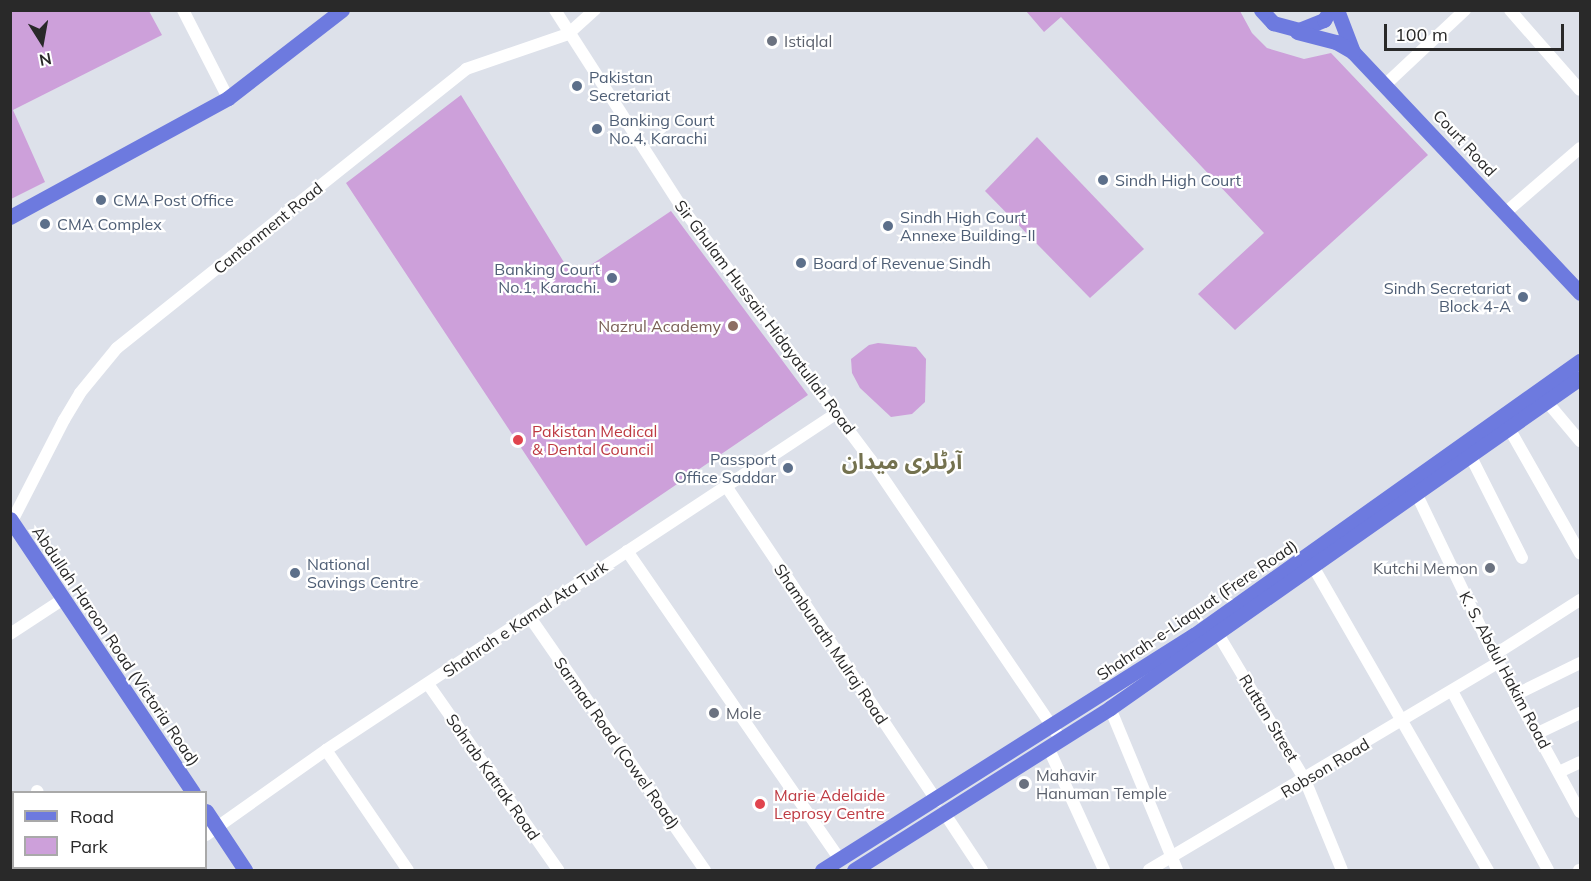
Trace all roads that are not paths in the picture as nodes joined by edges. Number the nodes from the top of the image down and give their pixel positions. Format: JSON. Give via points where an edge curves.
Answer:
{"nodes":[{"id":1,"x":183,"y":10,"type":"edge"},
{"id":2,"x":342,"y":10,"type":"edge"},
{"id":3,"x":555,"y":10,"type":"edge"},
{"id":4,"x":595,"y":10,"type":"edge"},
{"id":5,"x":1261,"y":10,"type":"edge"},
{"id":6,"x":1330,"y":10,"type":"edge"},
{"id":7,"x":1336,"y":10,"type":"edge"},
{"id":8,"x":1465,"y":10,"type":"edge"},
{"id":9,"x":1510,"y":10,"type":"edge"},
{"id":10,"x":1290,"y":30,"type":"junction"},
{"id":11,"x":568,"y":34,"type":"junction"},
{"id":12,"x":1353,"y":52,"type":"junction"},
{"id":13,"x":1386,"y":84,"type":"junction"},
{"id":14,"x":1581,"y":90,"type":"edge"},
{"id":15,"x":228,"y":98,"type":"junction"},
{"id":16,"x":1581,"y":148,"type":"edge"},
{"id":17,"x":1505,"y":213,"type":"junction"},
{"id":18,"x":10,"y":217,"type":"edge"},
{"id":19,"x":1581,"y":293,"type":"edge"},
{"id":20,"x":1581,"y":360,"type":"edge"},
{"id":21,"x":1579,"y":382,"type":"edge"},
{"id":22,"x":1548,"y":403,"type":"junction"},
{"id":23,"x":837,"y":413,"type":"junction"},
{"id":24,"x":1510,"y":430,"type":"junction"},
{"id":25,"x":1581,"y":441,"type":"edge"},
{"id":26,"x":1472,"y":457,"type":"junction"},
{"id":27,"x":726,"y":486,"type":"junction"},
{"id":28,"x":1417,"y":495,"type":"junction"},
{"id":29,"x":11,"y":522,"type":"edge"},
{"id":30,"x":627,"y":551,"type":"junction"},
{"id":31,"x":1581,"y":553,"type":"edge"},
{"id":32,"x":1522,"y":558,"type":"dead end"},
{"id":33,"x":1314,"y":568,"type":"junction"},
{"id":34,"x":62,"y":600,"type":"junction"},
{"id":35,"x":1581,"y":600,"type":"edge"},
{"id":36,"x":529,"y":616,"type":"junction"},
{"id":37,"x":10,"y":634,"type":"edge"},
{"id":38,"x":1218,"y":634,"type":"junction"},
{"id":39,"x":1497,"y":658,"type":"junction"},
{"id":40,"x":1581,"y":663,"type":"edge"},
{"id":41,"x":428,"y":684,"type":"junction"},
{"id":42,"x":1452,"y":691,"type":"junction"},
{"id":43,"x":1517,"y":694,"type":"junction"},
{"id":44,"x":1110,"y":708,"type":"junction"},
{"id":45,"x":1581,"y":713,"type":"edge"},
{"id":46,"x":1403,"y":721,"type":"junction"},
{"id":47,"x":1538,"y":733,"type":"junction"},
{"id":48,"x":1054,"y":738,"type":"junction"},
{"id":49,"x":326,"y":750,"type":"junction"},
{"id":50,"x":1581,"y":762,"type":"edge"},
{"id":51,"x":1559,"y":772,"type":"junction"},
{"id":52,"x":1305,"y":780,"type":"junction"},
{"id":53,"x":192,"y":791,"type":"edge"},
{"id":54,"x":941,"y":808,"type":"junction"},
{"id":55,"x":1581,"y":812,"type":"edge"},
{"id":56,"x":207,"y":816,"type":"edge"},
{"id":57,"x":211,"y":831,"type":"edge"},
{"id":58,"x":840,"y":860,"type":"junction"},
{"id":59,"x":1174,"y":865,"type":"edge"},
{"id":60,"x":245,"y":870,"type":"edge"},
{"id":61,"x":408,"y":870,"type":"edge"},
{"id":62,"x":558,"y":870,"type":"edge"},
{"id":63,"x":705,"y":870,"type":"edge"},
{"id":64,"x":822,"y":870,"type":"edge"},
{"id":65,"x":854,"y":870,"type":"edge"},
{"id":66,"x":982,"y":870,"type":"edge"},
{"id":67,"x":1104,"y":870,"type":"edge"},
{"id":68,"x":1149,"y":870,"type":"edge"},
{"id":69,"x":1342,"y":870,"type":"edge"},
{"id":70,"x":1488,"y":870,"type":"edge"},
{"id":71,"x":1548,"y":870,"type":"edge"}],
"edges":[{"from":1,"to":15,"type":"street"},
{"from":2,"to":15,"type":"main road"},
{"from":3,"to":11,"type":"street","name":"Sir Ghulam Hussain Hidayatullah Road"},
{"from":4,"to":11,"type":"street","name":"Cantonment Road"},
{"from":5,"to":10,"type":"main road","via":[[1273,23]]},
{"from":6,"to":10,"type":"main road","via":[[1313,27]]},
{"from":7,"to":12,"type":"main road","name":"Court Road"},
{"from":8,"to":13,"type":"street"},
{"from":9,"to":14,"type":"street"},
{"from":10,"to":12,"type":"main road","via":[[1336,42]]},
{"from":11,"to":23,"type":"street","name":"Sir Ghulam Hussain Hidayatullah Road","via":[[680,205]]},
{"from":11,"to":29,"type":"street","name":"Cantonment Road","via":[[466,69],[117,348],[80,393]]},
{"from":12,"to":13,"type":"main road","name":"Court Road"},
{"from":13,"to":17,"type":"main road","name":"Court Road"},
{"from":15,"to":18,"type":"main road"},
{"from":16,"to":17,"type":"street"},
{"from":17,"to":19,"type":"main road","name":"Court Road"},
{"from":20,"to":48,"type":"main road","name":"Shahrah-e-Liaquat (Frere Road)"},
{"from":21,"to":22,"type":"main road","name":"Shahrah-e-Liaquat (Frere Road)"},
{"from":22,"to":24,"type":"main road","name":"Shahrah-e-Liaquat (Frere Road)"},
{"from":22,"to":25,"type":"street"},
{"from":23,"to":27,"type":"street","name":"Shahrah e Kamal Ata Turk"},
{"from":23,"to":48,"type":"street","name":"Sir Ghulam Hussain Hidayatullah Road"},
{"from":24,"to":26,"type":"main road","name":"Shahrah-e-Liaquat (Frere Road)"},
{"from":24,"to":31,"type":"street"},
{"from":26,"to":28,"type":"main road","name":"Shahrah-e-Liaquat (Frere Road)"},
{"from":26,"to":32,"type":"street"},
{"from":27,"to":30,"type":"street","name":"Shahrah e Kamal Ata Turk"},
{"from":27,"to":54,"type":"street","name":"Shambunath Mulraj Road"},
{"from":28,"to":33,"type":"main road","name":"Shahrah-e-Liaquat (Frere Road)"},
{"from":28,"to":39,"type":"street","name":"K. S. Abdul Hakim Road"},
{"from":29,"to":34,"type":"main road","name":"Abdullah Haroon Road (Victoria Road)"},
{"from":30,"to":36,"type":"street","name":"Shahrah e Kamal Ata Turk"},
{"from":30,"to":58,"type":"street"},
{"from":33,"to":38,"type":"main road","name":"Shahrah-e-Liaquat (Frere Road)"},
{"from":33,"to":46,"type":"street"},
{"from":34,"to":37,"type":"street"},
{"from":34,"to":53,"type":"main road","name":"Abdullah Haroon Road (Victoria Road)"},
{"from":35,"to":39,"type":"street","name":"Robson Road"},
{"from":36,"to":41,"type":"street","name":"Shahrah e Kamal Ata Turk"},
{"from":36,"to":63,"type":"street","name":"Sarmad Road (Cowel Road)"},
{"from":38,"to":44,"type":"main road","name":"Shahrah-e-Liaquat (Frere Road)"},
{"from":38,"to":52,"type":"street","name":"Ruttan Street"},
{"from":39,"to":42,"type":"street","name":"Robson Road"},
{"from":39,"to":43,"type":"street","name":"K. S. Abdul Hakim Road"},
{"from":40,"to":43,"type":"street"},
{"from":41,"to":49,"type":"street","name":"Shahrah e Kamal Ata Turk"},
{"from":41,"to":62,"type":"street","name":"Sohrab Katrak Road"},
{"from":42,"to":46,"type":"street","name":"Robson Road"},
{"from":42,"to":71,"type":"street"},
{"from":43,"to":47,"type":"street","name":"K. S. Abdul Hakim Road"},
{"from":44,"to":48,"type":"main road","name":"Shahrah-e-Liaquat (Frere Road)"},
{"from":44,"to":59,"type":"street"},
{"from":45,"to":47,"type":"street"},
{"from":46,"to":52,"type":"street","name":"Robson Road"},
{"from":46,"to":70,"type":"street"},
{"from":47,"to":51,"type":"street","name":"K. S. Abdul Hakim Road"},
{"from":48,"to":54,"type":"main road","name":"Shahrah-e-Liaquat (Frere Road)"},
{"from":48,"to":54,"type":"main road","name":"Shahrah-e-Liaquat (Frere Road)"},
{"from":48,"to":67,"type":"street","name":"Sir Ghulam Hussain Hidayatullah Road"},
{"from":49,"to":57,"type":"street","name":"Shahrah e Kamal Ata Turk"},
{"from":49,"to":61,"type":"street"},
{"from":50,"to":51,"type":"street"},
{"from":51,"to":55,"type":"street","name":"K. S. Abdul Hakim Road"},
{"from":52,"to":59,"type":"street","name":"Robson Road"},
{"from":52,"to":69,"type":"street","name":"Ruttan Street"},
{"from":54,"to":58,"type":"main road","name":"Shahrah-e-Liaquat (Frere Road)"},
{"from":54,"to":65,"type":"main road","name":"Shahrah-e-Liaquat (Frere Road)"},
{"from":54,"to":66,"type":"street","name":"Shambunath Mulraj Road"},
{"from":56,"to":57,"type":"main road"},
{"from":57,"to":60,"type":"main road"},
{"from":58,"to":64,"type":"main road","name":"Shahrah-e-Liaquat (Frere Road)"},
{"from":59,"to":68,"type":"street","name":"Robson Road"}]}
